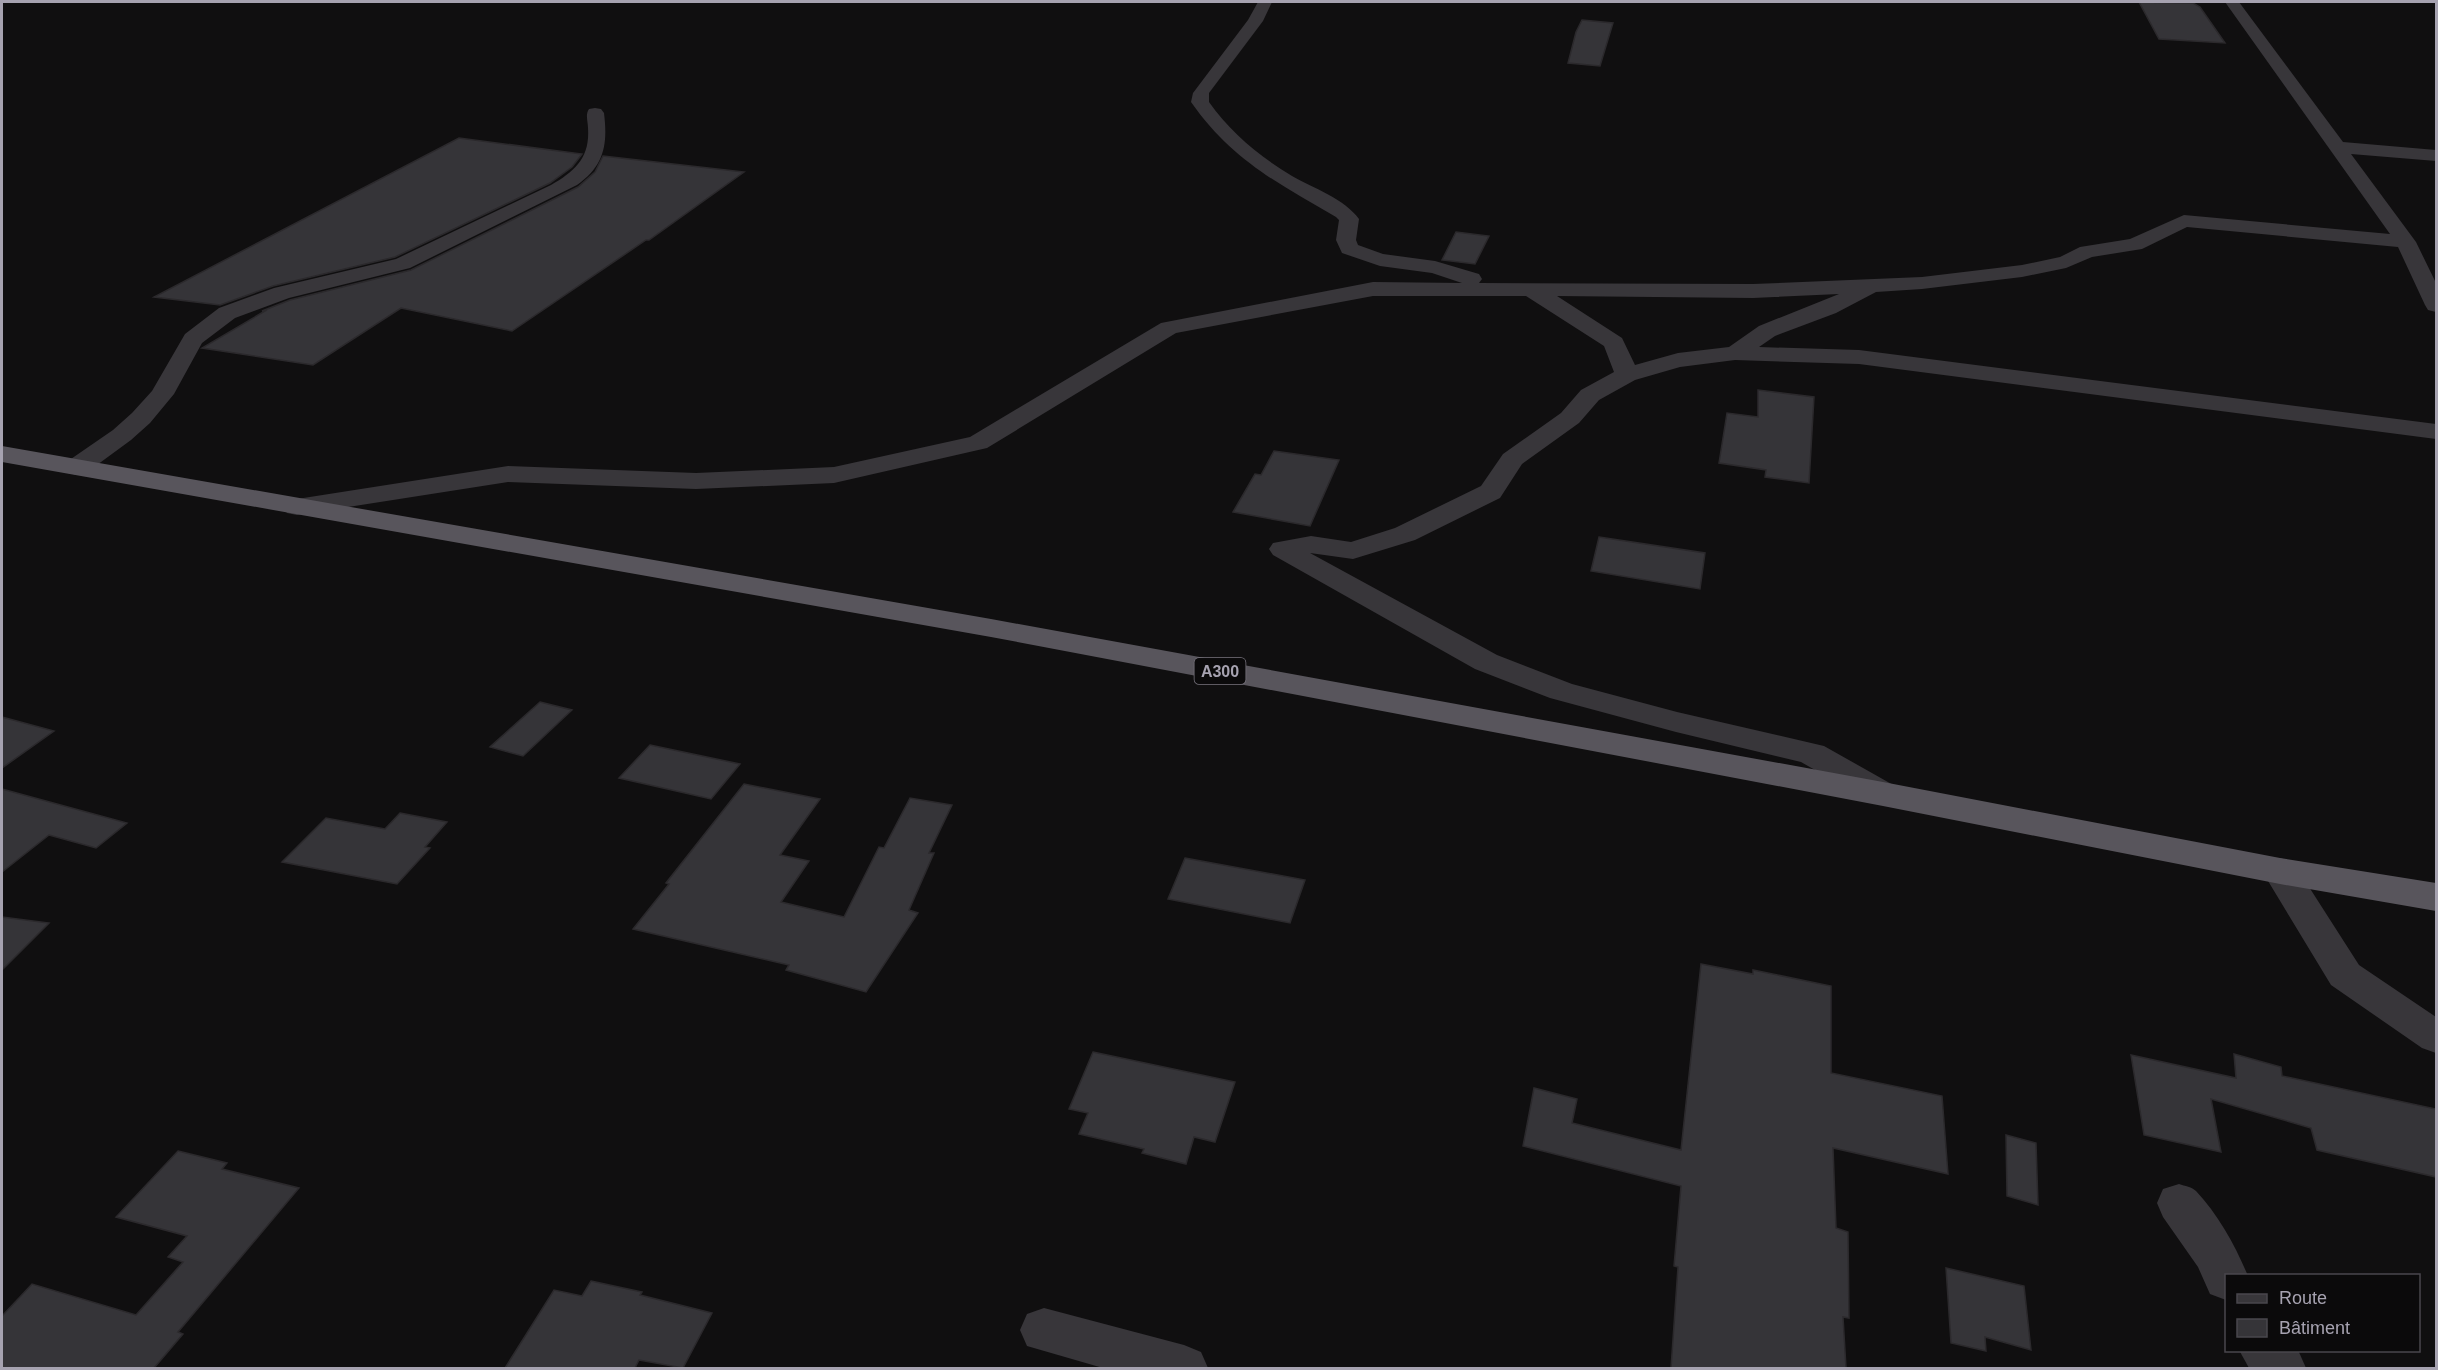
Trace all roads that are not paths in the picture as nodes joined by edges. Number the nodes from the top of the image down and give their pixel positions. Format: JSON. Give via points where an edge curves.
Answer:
{"nodes":[{"id":1,"x":1265,"y":2,"type":"edge"},
{"id":2,"x":2232,"y":2,"type":"edge"},
{"id":3,"x":595,"y":113,"type":"dead end"},
{"id":4,"x":2337,"y":147,"type":"junction"},
{"id":5,"x":2436,"y":155,"type":"edge"},
{"id":6,"x":2406,"y":242,"type":"junction"},
{"id":7,"x":1872,"y":286,"type":"junction"},
{"id":8,"x":1500,"y":290,"type":"junction"},
{"id":9,"x":1531,"y":290,"type":"junction"},
{"id":10,"x":2436,"y":305,"type":"edge"},
{"id":11,"x":1735,"y":353,"type":"junction"},
{"id":12,"x":1627,"y":375,"type":"junction"},
{"id":13,"x":2436,"y":432,"type":"edge"},
{"id":14,"x":2,"y":454,"type":"edge"},
{"id":15,"x":77,"y":467,"type":"junction"},
{"id":16,"x":297,"y":507,"type":"junction"},
{"id":17,"x":1883,"y":794,"type":"junction"},
{"id":18,"x":2280,"y":871,"type":"junction"},
{"id":19,"x":2436,"y":897,"type":"edge"},
{"id":20,"x":2436,"y":1037,"type":"edge"},
{"id":21,"x":2179,"y":1203,"type":"dead end"},
{"id":22,"x":2225,"y":1276,"type":"edge"},
{"id":23,"x":1044,"y":1330,"type":"dead end"},
{"id":24,"x":2265,"y":1352,"type":"edge"},
{"id":25,"x":1184,"y":1368,"type":"edge"},
{"id":26,"x":2282,"y":1368,"type":"edge"}],
"edges":[{"from":1,"to":8,"type":"street","via":[[1202,93],[1200,102],[1225,136],[1277,176],[1343,213],[1349,219],[1349,249],[1380,260],[1435,267]]},
{"from":2,"to":4,"type":"street"},
{"from":3,"to":15,"type":"street","via":[[599,137],[596,156],[575,178],[403,264],[282,293],[227,314],[193,339],[162,394],[141,418]]},
{"from":4,"to":5,"type":"street"},
{"from":4,"to":6,"type":"street"},
{"from":6,"to":7,"type":"street","via":[[2184,221],[2135,245],[2087,251],[2066,262],[1989,275]]},
{"from":6,"to":10,"type":"street"},
{"from":7,"to":9,"type":"street","via":[[1753,291]]},
{"from":7,"to":11,"type":"street","via":[[1767,331]]},
{"from":8,"to":9,"type":"street"},
{"from":8,"to":16,"type":"street","via":[[1374,289],[1169,328],[978,443],[834,476],[696,481],[507,474]]},
{"from":9,"to":12,"type":"street","via":[[1614,343]]},
{"from":11,"to":12,"type":"street","via":[[1678,360]]},
{"from":11,"to":13,"type":"street","via":[[1859,357]]},
{"from":12,"to":17,"type":"street","via":[[1590,395],[1570,418],[1512,459],[1491,492],[1405,534],[1353,551],[1311,544],[1283,549],[1486,662],[1561,691],[1812,754]]},
{"from":14,"to":15,"type":"highway","number":"A300"},
{"from":15,"to":16,"type":"highway","number":"A300"},
{"from":16,"to":17,"type":"highway","number":"A300","via":[[991,628]]},
{"from":17,"to":18,"type":"highway","number":"A300"},
{"from":18,"to":19,"type":"highway","number":"A300"},
{"from":18,"to":20,"type":"street","via":[[2345,975]]},
{"from":21,"to":22,"type":"street","via":[[2217,1256]]},
{"from":23,"to":25,"type":"street"},
{"from":24,"to":26,"type":"street"}]}
